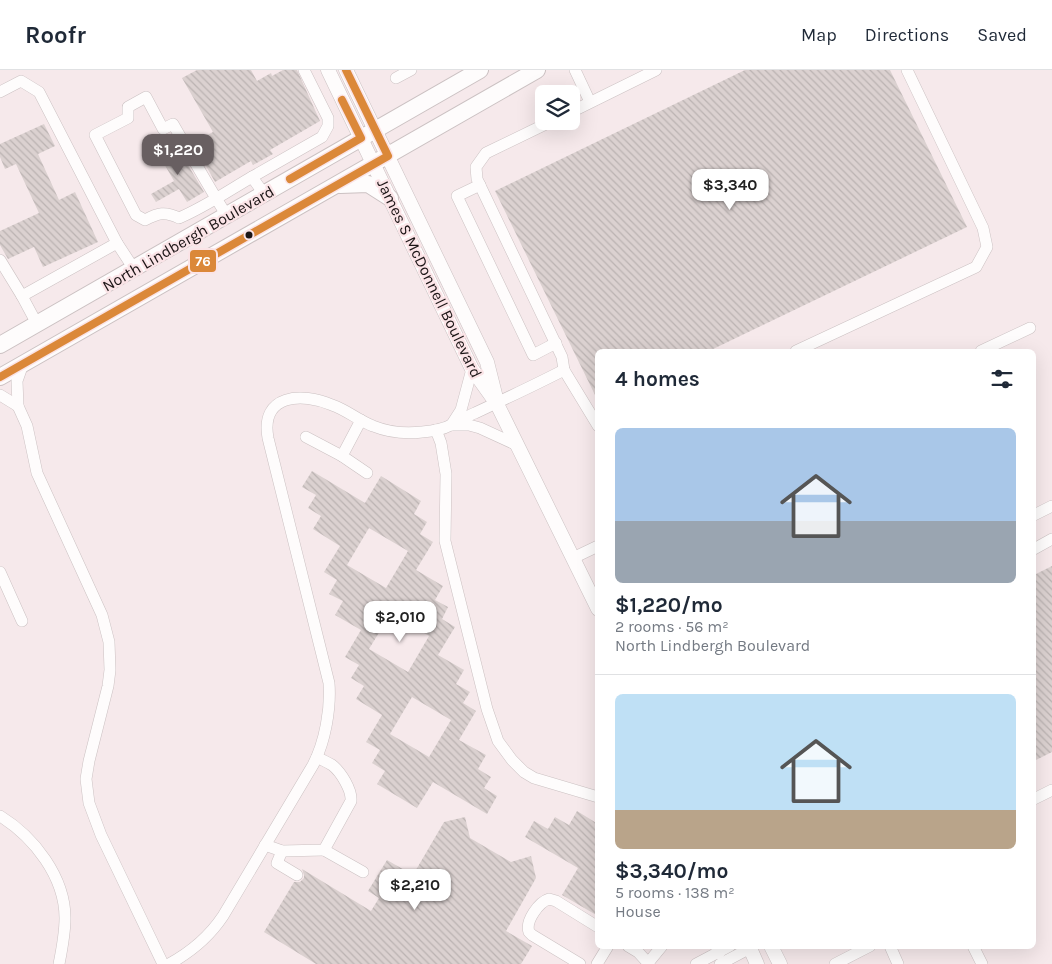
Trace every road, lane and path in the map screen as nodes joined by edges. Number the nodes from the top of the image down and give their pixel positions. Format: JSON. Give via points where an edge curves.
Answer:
{"nodes":[{"id":1,"x":304,"y":70,"type":"edge"},
{"id":2,"x":328,"y":70,"type":"edge"},
{"id":3,"x":346,"y":70,"type":"edge"},
{"id":4,"x":411,"y":70,"type":"edge"},
{"id":5,"x":480,"y":70,"type":"edge"},
{"id":6,"x":538,"y":70,"type":"edge"},
{"id":7,"x":575,"y":70,"type":"edge"},
{"id":8,"x":656,"y":70,"type":"edge"},
{"id":9,"x":907,"y":70,"type":"edge"},
{"id":10,"x":396,"y":78,"type":"dead end"},
{"id":11,"x":0,"y":92,"type":"edge"},
{"id":12,"x":590,"y":102,"type":"junction"},
{"id":13,"x":580,"y":107,"type":"edge"},
{"id":14,"x":535,"y":129,"type":"edge"},
{"id":15,"x":368,"y":134,"type":"junction"},
{"id":16,"x":381,"y":160,"type":"junction"},
{"id":17,"x":252,"y":177,"type":"junction"},
{"id":18,"x":480,"y":185,"type":"junction"},
{"id":19,"x":335,"y":186,"type":"junction"},
{"id":20,"x":264,"y":194,"type":"junction"},
{"id":21,"x":216,"y":198,"type":"junction"},
{"id":22,"x":390,"y":198,"type":"junction"},
{"id":23,"x":227,"y":216,"type":"junction"},
{"id":24,"x":179,"y":218,"type":"junction"},
{"id":25,"x":190,"y":237,"type":"junction"},
{"id":26,"x":117,"y":243,"type":"junction"},
{"id":27,"x":0,"y":260,"type":"edge"},
{"id":28,"x":134,"y":269,"type":"junction"},
{"id":29,"x":22,"y":296,"type":"junction"},
{"id":30,"x":38,"y":324,"type":"junction"},
{"id":31,"x":1030,"y":328,"type":"dead end"},
{"id":32,"x":556,"y":343,"type":"junction"},
{"id":33,"x":0,"y":345,"type":"edge"},
{"id":34,"x":800,"y":349,"type":"edge"},
{"id":35,"x":985,"y":349,"type":"edge"},
{"id":36,"x":23,"y":364,"type":"junction"},
{"id":37,"x":472,"y":369,"type":"junction"},
{"id":38,"x":564,"y":370,"type":"junction"},
{"id":39,"x":0,"y":377,"type":"edge"},
{"id":40,"x":0,"y":395,"type":"edge"},
{"id":41,"x":497,"y":404,"type":"junction"},
{"id":42,"x":18,"y":406,"type":"junction"},
{"id":43,"x":361,"y":420,"type":"junction"},
{"id":44,"x":595,"y":421,"type":"edge"},
{"id":45,"x":451,"y":425,"type":"junction"},
{"id":46,"x":436,"y":430,"type":"junction"},
{"id":47,"x":306,"y":437,"type":"dead end"},
{"id":48,"x":517,"y":445,"type":"junction"},
{"id":49,"x":342,"y":456,"type":"junction"},
{"id":50,"x":367,"y":473,"type":"dead end"},
{"id":51,"x":1052,"y":506,"type":"edge"},
{"id":52,"x":1036,"y":514,"type":"edge"},
{"id":53,"x":1052,"y":540,"type":"edge"},
{"id":54,"x":595,"y":547,"type":"edge"},
{"id":55,"x":1036,"y":548,"type":"edge"},
{"id":56,"x":573,"y":558,"type":"junction"},
{"id":57,"x":0,"y":572,"type":"edge"},
{"id":58,"x":595,"y":603,"type":"edge"},
{"id":59,"x":22,"y":621,"type":"dead end"},
{"id":60,"x":317,"y":757,"type":"junction"},
{"id":61,"x":1052,"y":790,"type":"edge"},
{"id":62,"x":595,"y":795,"type":"edge"},
{"id":63,"x":1036,"y":799,"type":"edge"},
{"id":64,"x":0,"y":816,"type":"edge"},
{"id":65,"x":265,"y":845,"type":"junction"},
{"id":66,"x":324,"y":850,"type":"junction"},
{"id":67,"x":282,"y":851,"type":"junction"},
{"id":68,"x":363,"y":872,"type":"dead end"},
{"id":69,"x":297,"y":875,"type":"dead end"},
{"id":70,"x":595,"y":925,"type":"edge"},
{"id":71,"x":606,"y":949,"type":"edge"},
{"id":72,"x":633,"y":949,"type":"edge"},
{"id":73,"x":660,"y":949,"type":"edge"},
{"id":74,"x":739,"y":949,"type":"edge"},
{"id":75,"x":752,"y":949,"type":"edge"},
{"id":76,"x":772,"y":949,"type":"edge"},
{"id":77,"x":864,"y":949,"type":"edge"},
{"id":78,"x":891,"y":949,"type":"edge"},
{"id":79,"x":974,"y":949,"type":"edge"},
{"id":80,"x":722,"y":952,"type":"edge"},
{"id":81,"x":649,"y":963,"type":"edge"},
{"id":82,"x":59,"y":964,"type":"edge"},
{"id":83,"x":163,"y":964,"type":"edge"},
{"id":84,"x":169,"y":964,"type":"edge"},
{"id":85,"x":580,"y":964,"type":"edge"},
{"id":86,"x":597,"y":964,"type":"edge"},
{"id":87,"x":696,"y":964,"type":"edge"},
{"id":88,"x":757,"y":964,"type":"edge"},
{"id":89,"x":780,"y":964,"type":"edge"},
{"id":90,"x":835,"y":964,"type":"edge"},
{"id":91,"x":897,"y":964,"type":"edge"},
{"id":92,"x":982,"y":964,"type":"edge"}],
"edges":[{"from":1,"to":17,"type":"street","via":[[328,118],[328,126],[322,137]]},
{"from":2,"to":15,"type":"main road","name":"James S McDonnell Boulevard"},
{"from":3,"to":15,"type":"main road","name":"James S McDonnell Boulevard"},
{"from":4,"to":10,"type":"street"},
{"from":5,"to":15,"type":"highway","name":"North Lindbergh Boulevard"},
{"from":6,"to":16,"type":"highway","name":"North Lindbergh Boulevard"},
{"from":7,"to":12,"type":"street"},
{"from":8,"to":12,"type":"street"},
{"from":9,"to":34,"type":"street","via":[[984,228],[987,247],[976,267]]},
{"from":11,"to":26,"type":"street","via":[[20,81],[39,92]]},
{"from":12,"to":13,"type":"street"},
{"from":14,"to":18,"type":"street","via":[[486,153],[476,167]]},
{"from":15,"to":16,"type":"main road","name":"James S McDonnell Boulevard"},
{"from":15,"to":20,"type":"highway","name":"North Lindbergh Boulevard"},
{"from":16,"to":19,"type":"highway","name":"North Lindbergh Boulevard"},
{"from":16,"to":22,"type":"main road","name":"James S McDonnell Boulevard"},
{"from":16,"to":41,"type":"main road","name":"James S McDonnell Boulevard","via":[[488,362]]},
{"from":17,"to":20,"type":"street"},
{"from":17,"to":21,"type":"street"},
{"from":18,"to":32,"type":"street"},
{"from":18,"to":32,"type":"street","via":[[457,196],[533,354]]},
{"from":19,"to":22,"type":"highway","via":[[368,184]]},
{"from":19,"to":36,"type":"highway","name":"North Lindbergh Boulevard"},
{"from":20,"to":23,"type":"highway","name":"North Lindbergh Boulevard"},
{"from":21,"to":23,"type":"street"},
{"from":21,"to":24,"type":"street"},
{"from":21,"to":24,"type":"street","via":[[173,124],[163,129],[146,97],[128,107],[128,118],[95,135],[136,215],[145,220],[158,213]]},
{"from":22,"to":37,"type":"main road","name":"James S McDonnell Boulevard"},
{"from":23,"to":25,"type":"highway","name":"North Lindbergh Boulevard"},
{"from":24,"to":25,"type":"street"},
{"from":25,"to":28,"type":"highway","name":"North Lindbergh Boulevard"},
{"from":26,"to":28,"type":"street"},
{"from":26,"to":29,"type":"street"},
{"from":27,"to":29,"type":"street"},
{"from":28,"to":30,"type":"highway","name":"North Lindbergh Boulevard"},
{"from":29,"to":30,"type":"street"},
{"from":30,"to":33,"type":"highway","name":"North Lindbergh Boulevard"},
{"from":31,"to":35,"type":"street"},
{"from":32,"to":38,"type":"street"},
{"from":36,"to":39,"type":"highway","name":"North Lindbergh Boulevard"},
{"from":36,"to":42,"type":"street","via":[[17,381]]},
{"from":37,"to":41,"type":"main road","name":"James S McDonnell Boulevard"},
{"from":37,"to":45,"type":"street","via":[[461,410]]},
{"from":38,"to":41,"type":"street"},
{"from":38,"to":44,"type":"street"},
{"from":40,"to":42,"type":"street"},
{"from":41,"to":45,"type":"street"},
{"from":41,"to":48,"type":"main road","name":"James S McDonnell Boulevard"},
{"from":42,"to":83,"type":"street","via":[[27,426],[37,473],[102,615],[108,635],[110,670],[86,779],[89,803]]},
{"from":43,"to":46,"type":"street","via":[[395,432]]},
{"from":43,"to":49,"type":"street"},
{"from":43,"to":60,"type":"street","via":[[334,405],[316,399],[297,398],[279,401],[267,421],[271,453],[329,683],[329,709]]},
{"from":45,"to":46,"type":"street"},
{"from":45,"to":48,"type":"street","via":[[474,426]]},
{"from":46,"to":62,"type":"street","via":[[442,443],[446,474],[445,541],[498,741],[512,760],[534,778]]},
{"from":47,"to":49,"type":"street"},
{"from":48,"to":56,"type":"main road","name":"James S McDonnell Boulevard"},
{"from":49,"to":50,"type":"street"},
{"from":51,"to":52,"type":"street"},
{"from":53,"to":55,"type":"street"},
{"from":54,"to":56,"type":"street"},
{"from":56,"to":58,"type":"main road","name":"James S McDonnell Boulevard"},
{"from":57,"to":59,"type":"street"},
{"from":60,"to":65,"type":"street"},
{"from":60,"to":66,"type":"street","via":[[338,772],[351,796]]},
{"from":61,"to":63,"type":"street"},
{"from":64,"to":82,"type":"street","via":[[38,850],[52,871],[63,898],[65,917]]},
{"from":65,"to":67,"type":"street"},
{"from":65,"to":84,"type":"street","via":[[216,927],[192,950]]},
{"from":66,"to":67,"type":"street"},
{"from":66,"to":68,"type":"street"},
{"from":67,"to":69,"type":"street","via":[[277,863]]},
{"from":70,"to":85,"type":"street","via":[[548,899],[540,904],[528,924],[532,935]]},
{"from":71,"to":86,"type":"street"},
{"from":72,"to":81,"type":"street"},
{"from":73,"to":81,"type":"street"},
{"from":74,"to":80,"type":"street"},
{"from":75,"to":88,"type":"main road"},
{"from":76,"to":89,"type":"main road"},
{"from":77,"to":90,"type":"street"},
{"from":78,"to":91,"type":"street"},
{"from":79,"to":92,"type":"street"},
{"from":80,"to":87,"type":"street"}]}
